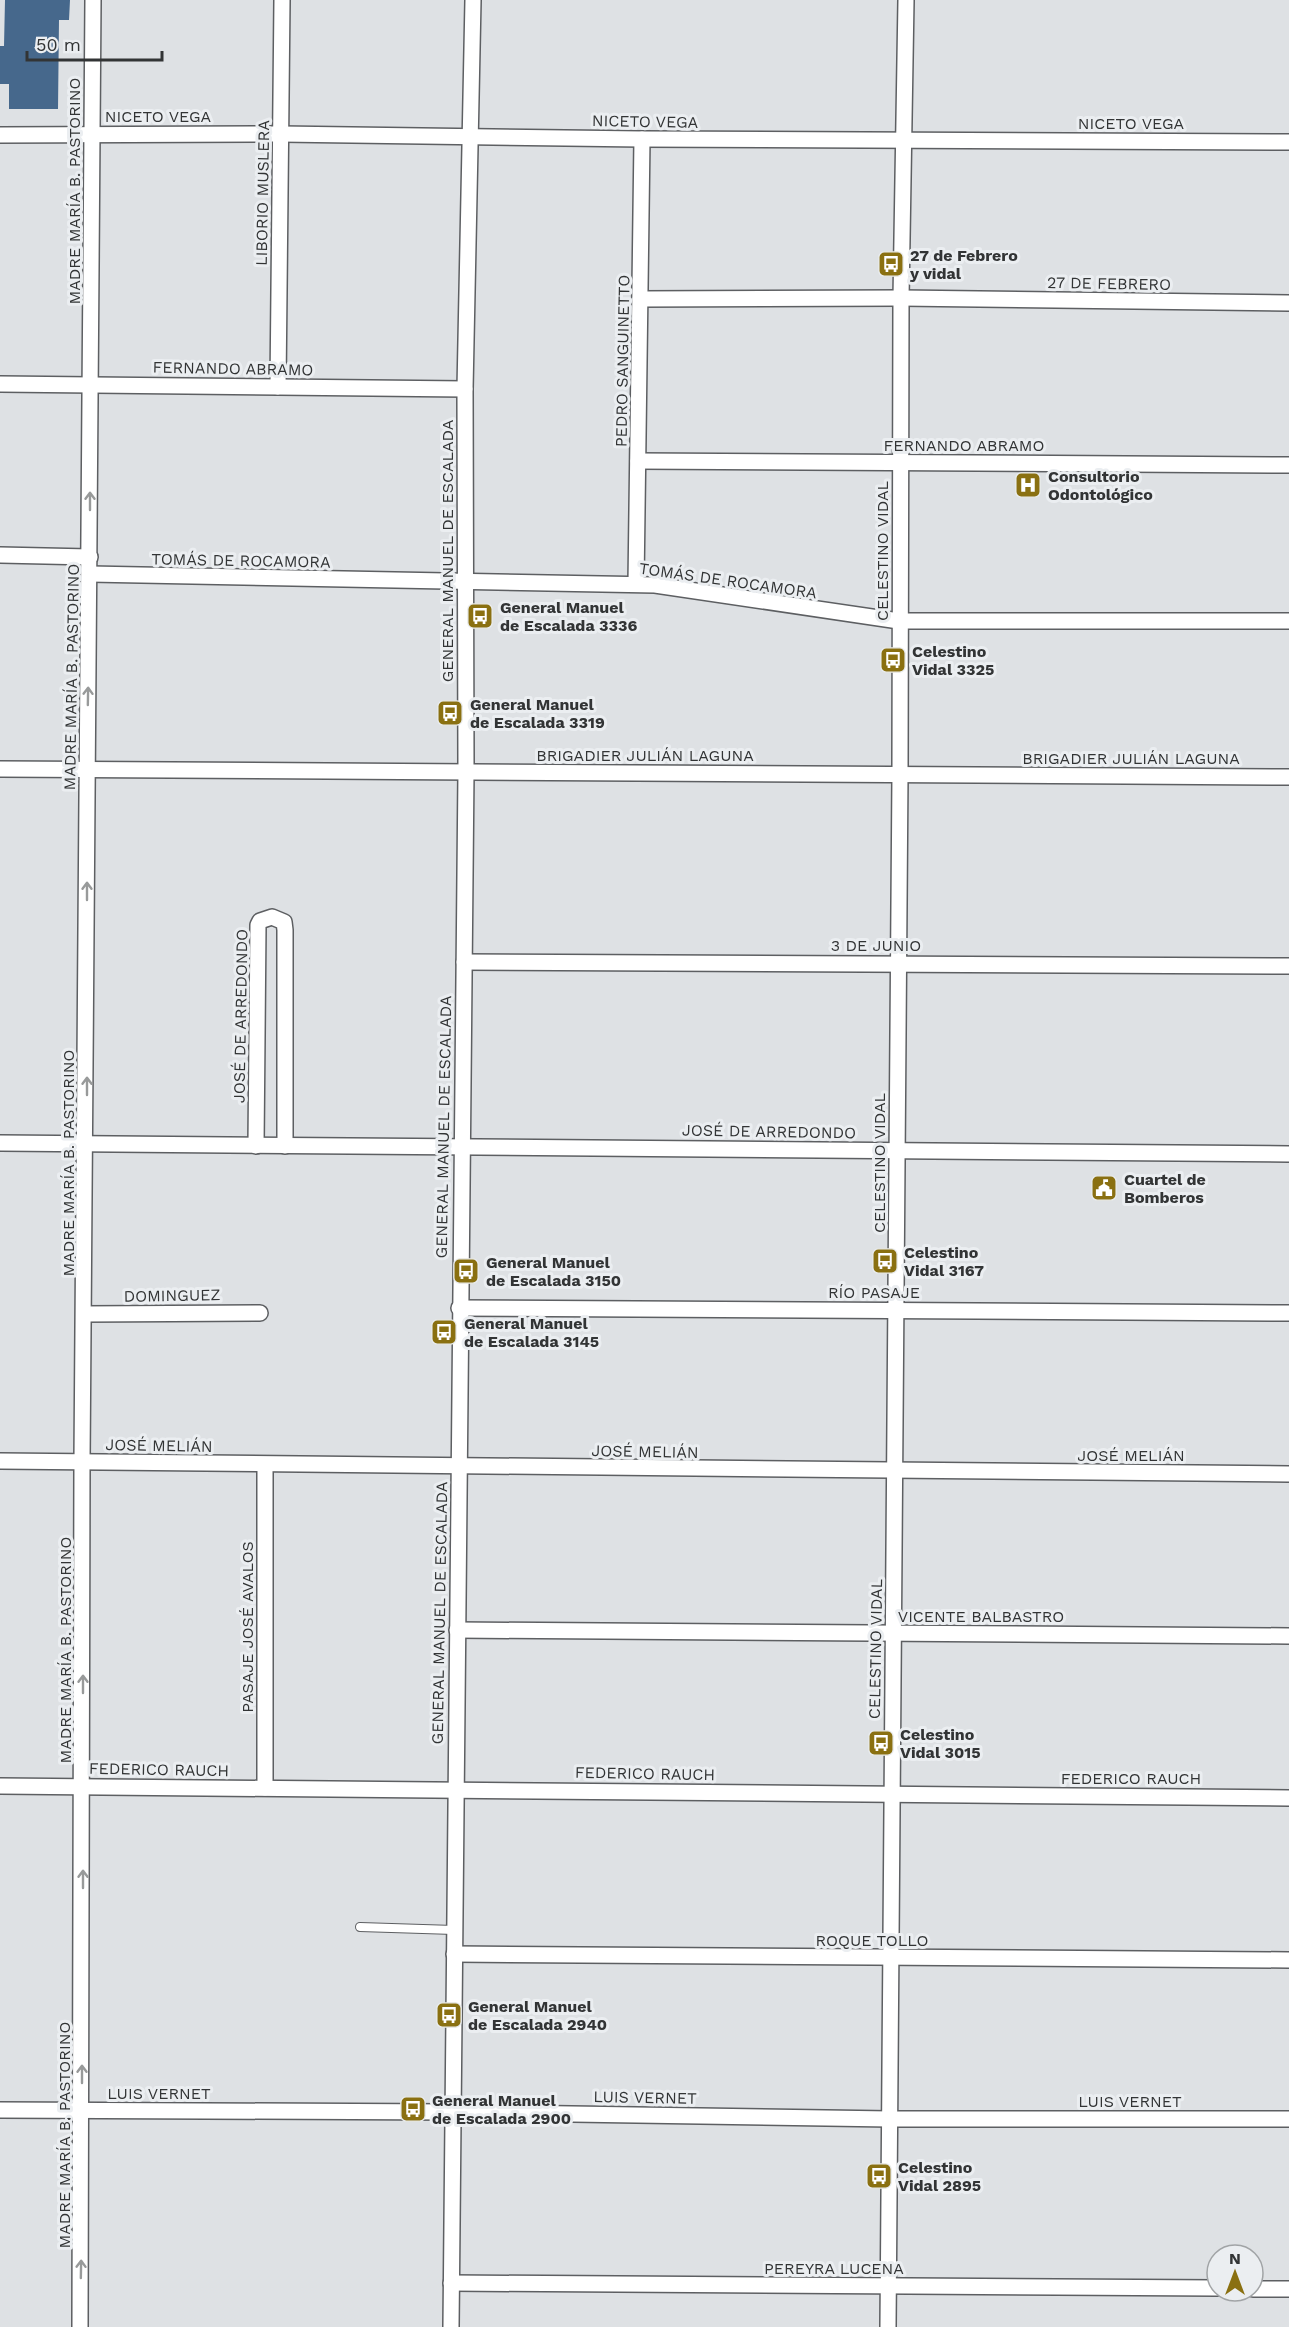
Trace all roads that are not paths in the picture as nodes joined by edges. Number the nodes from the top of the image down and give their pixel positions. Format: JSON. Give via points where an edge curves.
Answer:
{"nodes":[{"id":1,"x":93,"y":0,"type":"edge"},
{"id":2,"x":282,"y":0,"type":"edge"},
{"id":3,"x":473,"y":0,"type":"edge"},
{"id":4,"x":906,"y":0,"type":"edge"},
{"id":5,"x":92,"y":134,"type":"junction"},
{"id":6,"x":281,"y":134,"type":"junction"},
{"id":7,"x":0,"y":135,"type":"edge"},
{"id":8,"x":472,"y":136,"type":"junction"},
{"id":9,"x":642,"y":139,"type":"junction"},
{"id":10,"x":905,"y":140,"type":"junction"},
{"id":11,"x":1289,"y":142,"type":"edge"},
{"id":12,"x":901,"y":298,"type":"junction"},
{"id":13,"x":640,"y":299,"type":"junction"},
{"id":14,"x":1289,"y":303,"type":"edge"},
{"id":15,"x":0,"y":384,"type":"edge"},
{"id":16,"x":91,"y":385,"type":"junction"},
{"id":17,"x":278,"y":387,"type":"junction"},
{"id":18,"x":465,"y":389,"type":"junction"},
{"id":19,"x":638,"y":461,"type":"junction"},
{"id":20,"x":901,"y":463,"type":"junction"},
{"id":21,"x":1289,"y":465,"type":"edge"},
{"id":22,"x":0,"y":555,"type":"edge"},
{"id":23,"x":90,"y":557,"type":"junction"},
{"id":24,"x":90,"y":574,"type":"junction"},
{"id":25,"x":465,"y":583,"type":"junction"},
{"id":26,"x":636,"y":584,"type":"junction"},
{"id":27,"x":899,"y":621,"type":"junction"},
{"id":28,"x":1289,"y":621,"type":"edge"},
{"id":29,"x":88,"y":768,"type":"junction"},
{"id":30,"x":0,"y":769,"type":"edge"},
{"id":31,"x":466,"y":771,"type":"junction"},
{"id":32,"x":900,"y":774,"type":"junction"},
{"id":33,"x":1289,"y":777,"type":"edge"},
{"id":34,"x":464,"y":962,"type":"junction"},
{"id":35,"x":899,"y":963,"type":"junction"},
{"id":36,"x":1289,"y":966,"type":"edge"},
{"id":37,"x":0,"y":1143,"type":"edge"},
{"id":38,"x":87,"y":1145,"type":"junction"},
{"id":39,"x":256,"y":1146,"type":"junction"},
{"id":40,"x":285,"y":1146,"type":"junction"},
{"id":41,"x":461,"y":1146,"type":"junction"},
{"id":42,"x":897,"y":1150,"type":"junction"},
{"id":43,"x":1289,"y":1154,"type":"edge"},
{"id":44,"x":459,"y":1308,"type":"junction"},
{"id":45,"x":896,"y":1310,"type":"junction"},
{"id":46,"x":260,"y":1312,"type":"dead end"},
{"id":47,"x":1289,"y":1313,"type":"edge"},
{"id":48,"x":85,"y":1314,"type":"junction"},
{"id":49,"x":0,"y":1461,"type":"edge"},
{"id":50,"x":82,"y":1462,"type":"junction"},
{"id":51,"x":266,"y":1465,"type":"junction"},
{"id":52,"x":459,"y":1467,"type":"junction"},
{"id":53,"x":894,"y":1471,"type":"junction"},
{"id":54,"x":1289,"y":1474,"type":"edge"},
{"id":55,"x":457,"y":1630,"type":"junction"},
{"id":56,"x":893,"y":1634,"type":"junction"},
{"id":57,"x":1289,"y":1636,"type":"edge"},
{"id":58,"x":0,"y":1785,"type":"edge"},
{"id":59,"x":83,"y":1786,"type":"junction"},
{"id":60,"x":265,"y":1788,"type":"junction"},
{"id":61,"x":456,"y":1789,"type":"junction"},
{"id":62,"x":892,"y":1794,"type":"junction"},
{"id":63,"x":1289,"y":1798,"type":"edge"},
{"id":64,"x":360,"y":1927,"type":"dead end"},
{"id":65,"x":454,"y":1930,"type":"junction"},
{"id":66,"x":454,"y":1954,"type":"junction"},
{"id":67,"x":890,"y":1958,"type":"junction"},
{"id":68,"x":1289,"y":1959,"type":"edge"},
{"id":69,"x":0,"y":2110,"type":"edge"},
{"id":70,"x":82,"y":2111,"type":"junction"},
{"id":71,"x":452,"y":2112,"type":"junction"},
{"id":72,"x":890,"y":2119,"type":"junction"},
{"id":73,"x":1289,"y":2119,"type":"edge"},
{"id":74,"x":451,"y":2283,"type":"junction"},
{"id":75,"x":888,"y":2286,"type":"junction"},
{"id":76,"x":1205,"y":2288,"type":"edge"},
{"id":77,"x":1265,"y":2289,"type":"edge"},
{"id":78,"x":1289,"y":2289,"type":"edge"},
{"id":79,"x":80,"y":2327,"type":"edge"},
{"id":80,"x":451,"y":2327,"type":"edge"},
{"id":81,"x":888,"y":2327,"type":"edge"}],
"edges":[{"from":1,"to":5,"type":"street","name":"MADRE MARÍA B. PASTORINO"},
{"from":2,"to":6,"type":"street","name":"LIBORIO MUSLERA"},
{"from":3,"to":8,"type":"street","name":"GENERAL MANUEL DE ESCALADA"},
{"from":4,"to":10,"type":"street","name":"CELESTINO VIDAL"},
{"from":5,"to":6,"type":"street","name":"NICETO VEGA"},
{"from":5,"to":7,"type":"street","name":"NICETO VEGA"},
{"from":5,"to":16,"type":"street","name":"MADRE MARÍA B. PASTORINO"},
{"from":6,"to":8,"type":"street","name":"NICETO VEGA"},
{"from":6,"to":17,"type":"street","name":"LIBORIO MUSLERA"},
{"from":8,"to":9,"type":"street","name":"NICETO VEGA"},
{"from":8,"to":18,"type":"street","name":"GENERAL MANUEL DE ESCALADA"},
{"from":9,"to":10,"type":"street","name":"NICETO VEGA"},
{"from":9,"to":13,"type":"street","name":"PEDRO SANGUINETTO"},
{"from":10,"to":11,"type":"street","name":"NICETO VEGA"},
{"from":10,"to":12,"type":"street","name":"CELESTINO VIDAL"},
{"from":12,"to":13,"type":"street","name":"27 DE FEBRERO"},
{"from":12,"to":14,"type":"street","name":"27 DE FEBRERO"},
{"from":12,"to":20,"type":"street","name":"CELESTINO VIDAL"},
{"from":13,"to":19,"type":"street","name":"PEDRO SANGUINETTO"},
{"from":15,"to":16,"type":"street","name":"FERNANDO ABRAMO"},
{"from":16,"to":17,"type":"street","name":"FERNANDO ABRAMO"},
{"from":23,"to":16,"type":"street","name":"MADRE MARÍA B. PASTORINO","one_way":true},
{"from":17,"to":18,"type":"street","name":"FERNANDO ABRAMO"},
{"from":18,"to":25,"type":"street","name":"GENERAL MANUEL DE ESCALADA"},
{"from":19,"to":20,"type":"street","name":"FERNANDO ABRAMO"},
{"from":19,"to":26,"type":"street","name":"PEDRO SANGUINETTO"},
{"from":20,"to":21,"type":"street","name":"FERNANDO ABRAMO"},
{"from":20,"to":27,"type":"street","name":"CELESTINO VIDAL"},
{"from":22,"to":23,"type":"street"},
{"from":23,"to":24,"type":"street","name":"MADRE MARÍA B. PASTORINO"},
{"from":24,"to":25,"type":"street","name":"TOMÁS DE ROCAMORA"},
{"from":29,"to":24,"type":"street","name":"MADRE MARÍA B. PASTORINO","one_way":true},
{"from":25,"to":26,"type":"street","name":"TOMÁS DE ROCAMORA"},
{"from":25,"to":31,"type":"street","name":"GENERAL MANUEL DE ESCALADA"},
{"from":26,"to":27,"type":"street","name":"TOMÁS DE ROCAMORA"},
{"from":27,"to":28,"type":"street","name":"TOMÁS DE ROCAMORA"},
{"from":27,"to":32,"type":"street","name":"CELESTINO VIDAL"},
{"from":29,"to":30,"type":"street","name":"BRIGADIER JULIÁN LAGUNA"},
{"from":29,"to":31,"type":"street","name":"BRIGADIER JULIÁN LAGUNA"},
{"from":38,"to":29,"type":"street","name":"MADRE MARÍA B. PASTORINO","one_way":true},
{"from":31,"to":32,"type":"street","name":"BRIGADIER JULIÁN LAGUNA"},
{"from":31,"to":34,"type":"street","name":"GENERAL MANUEL DE ESCALADA"},
{"from":32,"to":33,"type":"street","name":"BRIGADIER JULIÁN LAGUNA"},
{"from":32,"to":35,"type":"street","name":"CELESTINO VIDAL"},
{"from":34,"to":35,"type":"street","name":"3 DE JUNIO"},
{"from":34,"to":41,"type":"street","name":"GENERAL MANUEL DE ESCALADA"},
{"from":35,"to":36,"type":"street","name":"3 DE JUNIO"},
{"from":35,"to":42,"type":"street","name":"CELESTINO VIDAL"},
{"from":37,"to":38,"type":"street","name":"JOSÉ DE ARREDONDO"},
{"from":38,"to":39,"type":"street","name":"JOSÉ DE ARREDONDO"},
{"from":38,"to":48,"type":"street","name":"MADRE MARÍA B. PASTORINO"},
{"from":39,"to":40,"type":"street","name":"JOSÉ DE ARREDONDO"},
{"from":39,"to":40,"type":"street","name":"JOSÉ DE ARREDONDO","via":[[258,925],[272,917],[284,922],[285,930]]},
{"from":40,"to":41,"type":"street","name":"JOSÉ DE ARREDONDO"},
{"from":41,"to":42,"type":"street","name":"JOSÉ DE ARREDONDO"},
{"from":41,"to":44,"type":"street","name":"GENERAL MANUEL DE ESCALADA"},
{"from":42,"to":43,"type":"street","name":"JOSÉ DE ARREDONDO"},
{"from":42,"to":45,"type":"street","name":"CELESTINO VIDAL"},
{"from":44,"to":45,"type":"street","name":"RÍO PASAJE"},
{"from":44,"to":52,"type":"street","name":"GENERAL MANUEL DE ESCALADA"},
{"from":45,"to":47,"type":"street","name":"RÍO PASAJE"},
{"from":45,"to":53,"type":"street","name":"CELESTINO VIDAL"},
{"from":46,"to":48,"type":"street","name":"DOMINGUEZ"},
{"from":48,"to":50,"type":"street","name":"MADRE MARÍA B. PASTORINO"},
{"from":49,"to":50,"type":"street","name":"JOSÉ MELIÁN"},
{"from":50,"to":51,"type":"street","name":"JOSÉ MELIÁN"},
{"from":59,"to":50,"type":"street","name":"MADRE MARÍA B. PASTORINO","one_way":true},
{"from":51,"to":52,"type":"street","name":"JOSÉ MELIÁN"},
{"from":51,"to":60,"type":"street","name":"PASAJE JOSÉ AVALOS"},
{"from":52,"to":53,"type":"street","name":"JOSÉ MELIÁN"},
{"from":52,"to":55,"type":"street","name":"GENERAL MANUEL DE ESCALADA"},
{"from":53,"to":54,"type":"street","name":"JOSÉ MELIÁN"},
{"from":53,"to":56,"type":"street","name":"CELESTINO VIDAL"},
{"from":55,"to":56,"type":"street","name":"VICENTE BALBASTRO"},
{"from":55,"to":61,"type":"street","name":"GENERAL MANUEL DE ESCALADA"},
{"from":56,"to":57,"type":"street","name":"VICENTE BALBASTRO"},
{"from":56,"to":62,"type":"street","name":"CELESTINO VIDAL"},
{"from":58,"to":59,"type":"street","name":"FEDERICO RAUCH"},
{"from":59,"to":60,"type":"street","name":"FEDERICO RAUCH"},
{"from":70,"to":59,"type":"street","name":"MADRE MARÍA B. PASTORINO","one_way":true},
{"from":60,"to":61,"type":"street","name":"FEDERICO RAUCH"},
{"from":61,"to":62,"type":"street","name":"FEDERICO RAUCH"},
{"from":61,"to":65,"type":"street","name":"GENERAL MANUEL DE ESCALADA"},
{"from":62,"to":63,"type":"street","name":"FEDERICO RAUCH"},
{"from":62,"to":67,"type":"street","name":"CELESTINO VIDAL"},
{"from":64,"to":65,"type":"lane"},
{"from":65,"to":66,"type":"street","name":"GENERAL MANUEL DE ESCALADA"},
{"from":66,"to":67,"type":"street","name":"ROQUE TOLLO"},
{"from":66,"to":71,"type":"street","name":"GENERAL MANUEL DE ESCALADA"},
{"from":67,"to":68,"type":"street","name":"ROQUE TOLLO"},
{"from":67,"to":72,"type":"street","name":"CELESTINO VIDAL"},
{"from":69,"to":70,"type":"street","name":"LUIS VERNET"},
{"from":70,"to":71,"type":"street","name":"LUIS VERNET"},
{"from":79,"to":70,"type":"street","name":"MADRE MARÍA B. PASTORINO","one_way":true},
{"from":71,"to":72,"type":"street","name":"LUIS VERNET"},
{"from":71,"to":74,"type":"street","name":"GENERAL MANUEL DE ESCALADA"},
{"from":72,"to":73,"type":"street","name":"LUIS VERNET"},
{"from":72,"to":75,"type":"street","name":"CELESTINO VIDAL"},
{"from":74,"to":75,"type":"street","name":"PEREYRA LUCENA"},
{"from":74,"to":80,"type":"street","name":"GENERAL MANUEL DE ESCALADA"},
{"from":75,"to":76,"type":"street","name":"PEREYRA LUCENA"},
{"from":75,"to":81,"type":"street","name":"CELESTINO VIDAL"},
{"from":77,"to":78,"type":"street"}]}
